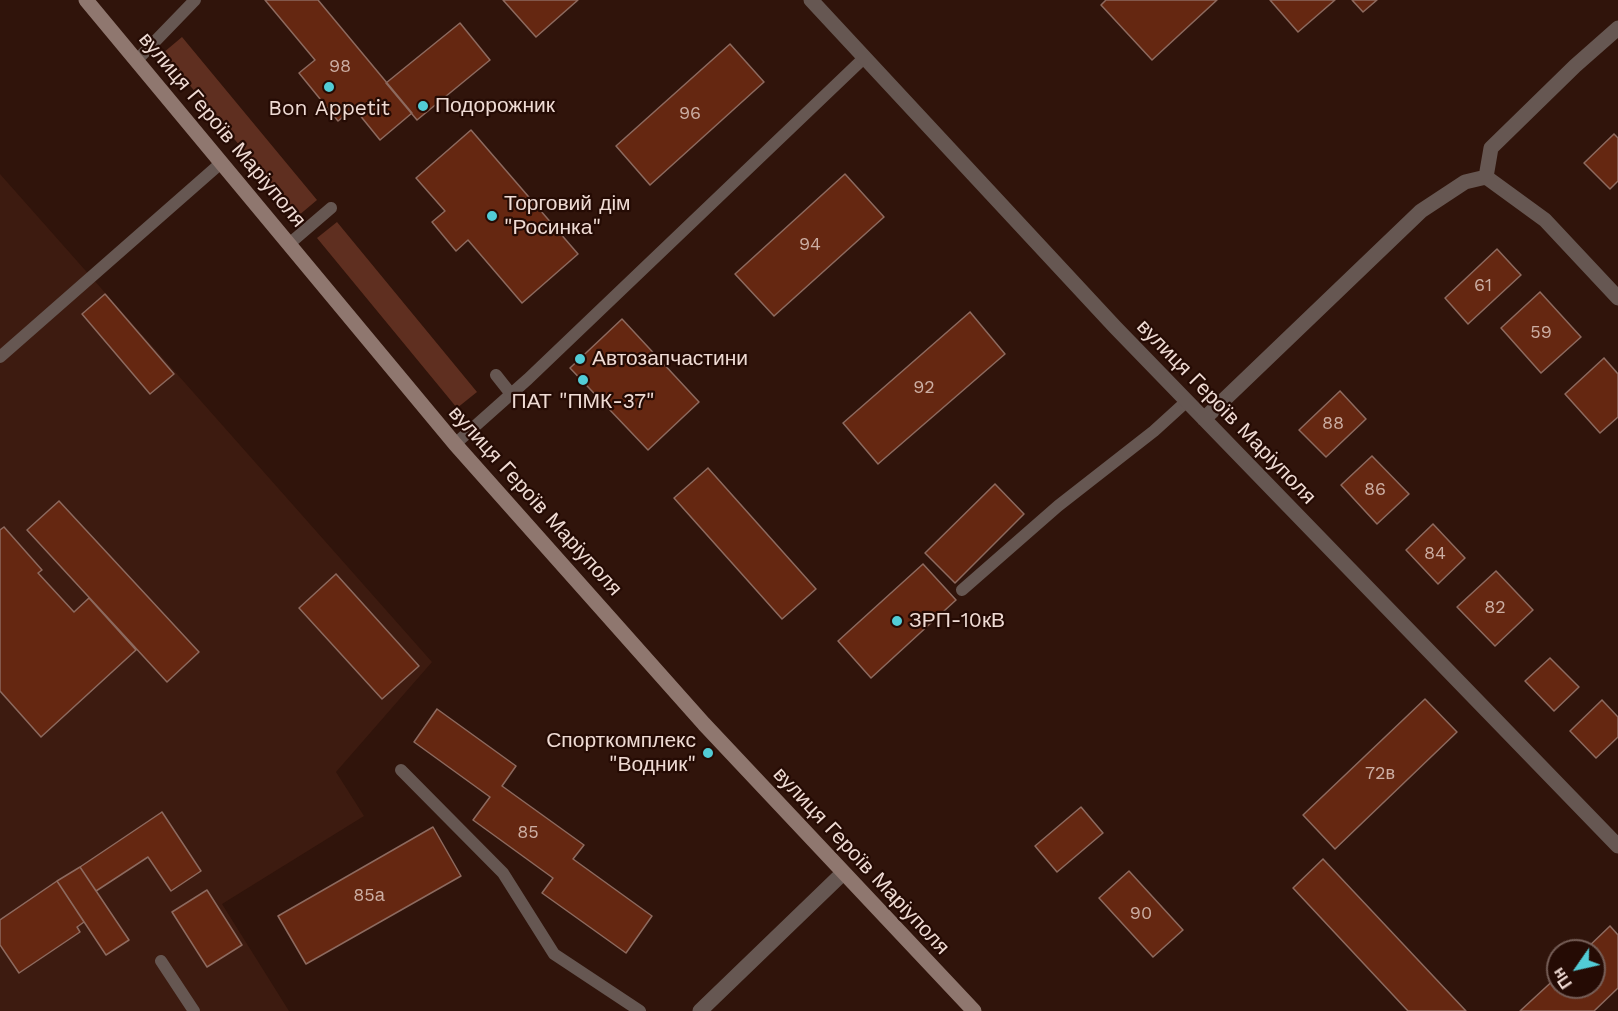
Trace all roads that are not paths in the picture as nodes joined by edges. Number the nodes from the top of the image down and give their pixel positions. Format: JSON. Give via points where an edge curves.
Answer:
{"nodes":[{"id":1,"x":86,"y":0,"type":"edge"},
{"id":2,"x":811,"y":0,"type":"edge"},
{"id":3,"x":187,"y":3,"type":"edge"},
{"id":4,"x":1618,"y":28,"type":"edge"},
{"id":5,"x":865,"y":57,"type":"junction"},
{"id":6,"x":136,"y":60,"type":"junction"},
{"id":7,"x":221,"y":163,"type":"junction"},
{"id":8,"x":1486,"y":177,"type":"junction"},
{"id":9,"x":331,"y":208,"type":"dead end"},
{"id":10,"x":289,"y":244,"type":"junction"},
{"id":11,"x":1618,"y":298,"type":"edge"},
{"id":12,"x":0,"y":357,"type":"edge"},
{"id":13,"x":496,"y":375,"type":"dead end"},
{"id":14,"x":511,"y":394,"type":"junction"},
{"id":15,"x":1186,"y":401,"type":"junction"},
{"id":16,"x":1204,"y":418,"type":"junction"},
{"id":17,"x":455,"y":444,"type":"junction"},
{"id":18,"x":962,"y":590,"type":"dead end"},
{"id":19,"x":401,"y":770,"type":"dead end"},
{"id":20,"x":1618,"y":846,"type":"edge"},
{"id":21,"x":843,"y":873,"type":"junction"},
{"id":22,"x":161,"y":961,"type":"dead end"},
{"id":23,"x":194,"y":1011,"type":"edge"},
{"id":24,"x":640,"y":1011,"type":"edge"},
{"id":25,"x":700,"y":1011,"type":"edge"},
{"id":26,"x":974,"y":1011,"type":"edge"}],
"edges":[{"from":1,"to":6,"type":"main road","name":"вулиця Героїв Маріуполя"},
{"from":2,"to":5,"type":"street","name":"вулиця Героїв Маріуполя"},
{"from":3,"to":6,"type":"lane"},
{"from":4,"to":8,"type":"street","via":[[1491,148]]},
{"from":5,"to":14,"type":"lane"},
{"from":5,"to":15,"type":"street","name":"вулиця Героїв Маріуполя"},
{"from":6,"to":7,"type":"main road","name":"вулиця Героїв Маріуполя"},
{"from":7,"to":10,"type":"main road","name":"вулиця Героїв Маріуполя"},
{"from":7,"to":12,"type":"lane"},
{"from":8,"to":11,"type":"street","via":[[1545,220]]},
{"from":8,"to":16,"type":"street","via":[[1466,182],[1421,211]]},
{"from":9,"to":10,"type":"lane"},
{"from":10,"to":17,"type":"main road","name":"вулиця Героїв Маріуполя"},
{"from":13,"to":14,"type":"lane"},
{"from":14,"to":17,"type":"lane"},
{"from":15,"to":16,"type":"street","name":"вулиця Героїв Маріуполя"},
{"from":15,"to":18,"type":"lane"},
{"from":16,"to":20,"type":"street","name":"вулиця Героїв Маріуполя"},
{"from":17,"to":21,"type":"main road","name":"вулиця Героїв Маріуполя","via":[[704,724]]},
{"from":19,"to":24,"type":"lane","via":[[503,873],[554,954]]},
{"from":21,"to":25,"type":"street"},
{"from":21,"to":26,"type":"main road","name":"вулиця Героїв Маріуполя"},
{"from":22,"to":23,"type":"lane"}]}
